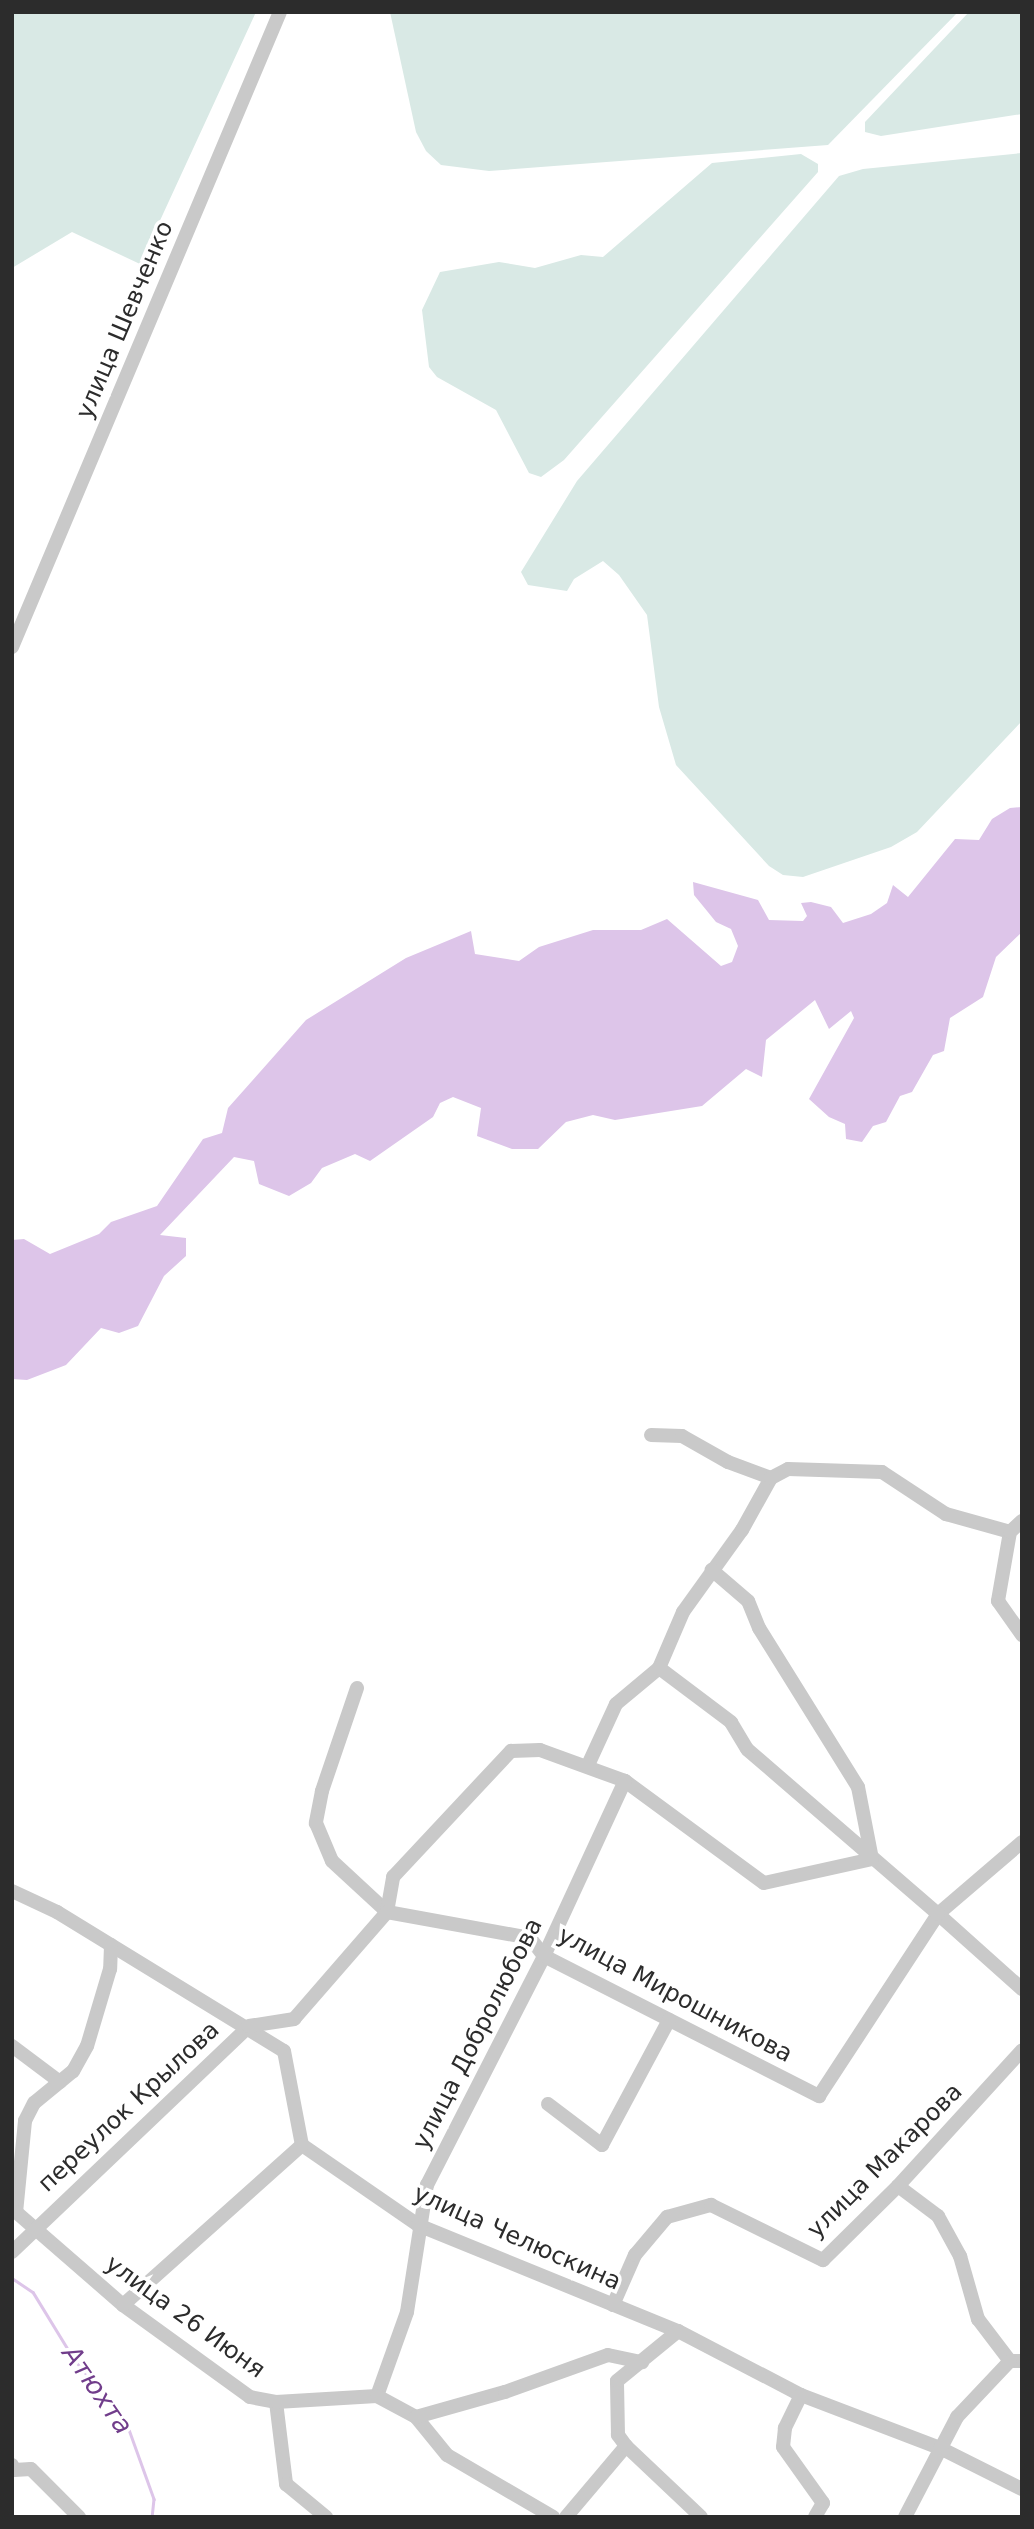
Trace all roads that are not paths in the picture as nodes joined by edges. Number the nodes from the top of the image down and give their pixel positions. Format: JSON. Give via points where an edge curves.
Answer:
{"nodes":[{"id":1,"x":280,"y":12,"type":"edge"},
{"id":2,"x":12,"y":647,"type":"edge"},
{"id":3,"x":651,"y":1435,"type":"dead end"},
{"id":4,"x":771,"y":1478,"type":"junction"},
{"id":5,"x":1022,"y":1521,"type":"edge"},
{"id":6,"x":1010,"y":1532,"type":"junction"},
{"id":7,"x":712,"y":1570,"type":"junction"},
{"id":8,"x":1022,"y":1635,"type":"edge"},
{"id":9,"x":659,"y":1668,"type":"junction"},
{"id":10,"x":357,"y":1688,"type":"dead end"},
{"id":11,"x":588,"y":1765,"type":"junction"},
{"id":12,"x":625,"y":1782,"type":"junction"},
{"id":13,"x":1022,"y":1842,"type":"edge"},
{"id":14,"x":872,"y":1859,"type":"junction"},
{"id":15,"x":12,"y":1891,"type":"edge"},
{"id":16,"x":387,"y":1912,"type":"junction"},
{"id":17,"x":937,"y":1914,"type":"junction"},
{"id":18,"x":111,"y":1945,"type":"junction"},
{"id":19,"x":544,"y":1956,"type":"junction"},
{"id":20,"x":1022,"y":1989,"type":"edge"},
{"id":21,"x":669,"y":2020,"type":"junction"},
{"id":22,"x":249,"y":2026,"type":"junction"},
{"id":23,"x":12,"y":2046,"type":"edge"},
{"id":24,"x":1022,"y":2050,"type":"edge"},
{"id":25,"x":60,"y":2082,"type":"junction"},
{"id":26,"x":548,"y":2104,"type":"dead end"},
{"id":27,"x":302,"y":2145,"type":"junction"},
{"id":28,"x":898,"y":2186,"type":"junction"},
{"id":29,"x":418,"y":2225,"type":"junction"},
{"id":30,"x":32,"y":2228,"type":"junction"},
{"id":31,"x":12,"y":2252,"type":"edge"},
{"id":32,"x":123,"y":2305,"type":"junction"},
{"id":33,"x":613,"y":2305,"type":"junction"},
{"id":34,"x":678,"y":2331,"type":"junction"},
{"id":35,"x":1016,"y":2361,"type":"edge"},
{"id":36,"x":642,"y":2362,"type":"junction"},
{"id":37,"x":801,"y":2395,"type":"junction"},
{"id":38,"x":377,"y":2396,"type":"junction"},
{"id":39,"x":276,"y":2402,"type":"junction"},
{"id":40,"x":416,"y":2417,"type":"junction"},
{"id":41,"x":626,"y":2446,"type":"junction"},
{"id":42,"x":940,"y":2448,"type":"junction"},
{"id":43,"x":13,"y":2469,"type":"edge"},
{"id":44,"x":1022,"y":2489,"type":"edge"},
{"id":45,"x":79,"y":2517,"type":"edge"},
{"id":46,"x":326,"y":2517,"type":"edge"},
{"id":47,"x":553,"y":2517,"type":"edge"},
{"id":48,"x":566,"y":2517,"type":"edge"},
{"id":49,"x":701,"y":2517,"type":"edge"},
{"id":50,"x":815,"y":2517,"type":"edge"},
{"id":51,"x":905,"y":2517,"type":"edge"}],
"edges":[{"from":1,"to":2,"type":"street","name":"улица Шевченко"},
{"from":3,"to":4,"type":"street","via":[[681,1436],[728,1462]]},
{"from":4,"to":6,"type":"street","via":[[788,1469],[882,1472],[946,1514]]},
{"from":4,"to":7,"type":"street","via":[[742,1530]]},
{"from":5,"to":6,"type":"street"},
{"from":6,"to":8,"type":"street","via":[[998,1601]]},
{"from":7,"to":9,"type":"street","via":[[683,1612]]},
{"from":7,"to":14,"type":"street","via":[[748,1601],[759,1628],[858,1787]]},
{"from":9,"to":11,"type":"street","via":[[616,1704]]},
{"from":9,"to":14,"type":"street","via":[[731,1722],[747,1749]]},
{"from":10,"to":16,"type":"street","via":[[321,1791],[316,1823],[332,1861]]},
{"from":11,"to":12,"type":"street"},
{"from":11,"to":16,"type":"street","via":[[540,1750],[511,1751],[393,1877]]},
{"from":12,"to":14,"type":"street","via":[[764,1883]]},
{"from":12,"to":19,"type":"street","name":"улица Добролюбова"},
{"from":13,"to":17,"type":"street"},
{"from":14,"to":17,"type":"street"},
{"from":15,"to":18,"type":"street"},
{"from":16,"to":19,"type":"street","name":"улица Мирошникова","via":[[530,1938]]},
{"from":16,"to":22,"type":"street","via":[[294,2019]]},
{"from":17,"to":20,"type":"street"},
{"from":17,"to":21,"type":"street","name":"улица Мирошникова","via":[[818,2096]]},
{"from":18,"to":22,"type":"street"},
{"from":18,"to":25,"type":"street","via":[[110,1969],[87,2046],[73,2071]]},
{"from":19,"to":21,"type":"street","name":"улица Мирошникова"},
{"from":19,"to":29,"type":"street","name":"улица Добролюбова","via":[[427,2185]]},
{"from":21,"to":26,"type":"street","via":[[601,2145]]},
{"from":22,"to":27,"type":"street","via":[[284,2051]]},
{"from":22,"to":30,"type":"street","name":"переулок Крылова"},
{"from":23,"to":25,"type":"street"},
{"from":24,"to":28,"type":"street","name":"улица Макарова"},
{"from":25,"to":30,"type":"street","via":[[34,2103],[25,2121],[16,2212]]},
{"from":27,"to":29,"type":"street","name":"улица Челюскина"},
{"from":27,"to":32,"type":"street"},
{"from":28,"to":33,"type":"street","name":"улица Макарова","via":[[823,2260],[711,2206],[667,2217],[635,2255]]},
{"from":28,"to":35,"type":"street","via":[[938,2216],[960,2256],[978,2319]]},
{"from":29,"to":33,"type":"street","name":"улица Челюскина"},
{"from":29,"to":38,"type":"street","name":"улица Добролюбова","via":[[407,2312]]},
{"from":30,"to":31,"type":"street","name":"переулок Крылова"},
{"from":30,"to":32,"type":"street","name":"улица 26 Июня"},
{"from":32,"to":39,"type":"street","name":"улица 26 Июня","via":[[250,2396]]},
{"from":33,"to":34,"type":"street","name":"улица Челюскина"},
{"from":34,"to":36,"type":"street"},
{"from":34,"to":37,"type":"street","name":"улица Челюскина"},
{"from":35,"to":42,"type":"street","via":[[957,2417]]},
{"from":36,"to":40,"type":"street","via":[[608,2356]]},
{"from":36,"to":41,"type":"street","via":[[617,2381],[618,2435]]},
{"from":37,"to":42,"type":"street","name":"улица Челюскина"},
{"from":37,"to":50,"type":"street","via":[[785,2428],[782,2447],[822,2503]]},
{"from":38,"to":39,"type":"street"},
{"from":38,"to":40,"type":"street"},
{"from":39,"to":46,"type":"street","name":"улица 26 Июня","via":[[286,2484]]},
{"from":40,"to":47,"type":"street","via":[[447,2455]]},
{"from":41,"to":48,"type":"street"},
{"from":41,"to":49,"type":"street"},
{"from":42,"to":44,"type":"street","name":"улица Челюскина"},
{"from":42,"to":51,"type":"street"},
{"from":43,"to":45,"type":"street","via":[[31,2469]]}]}
